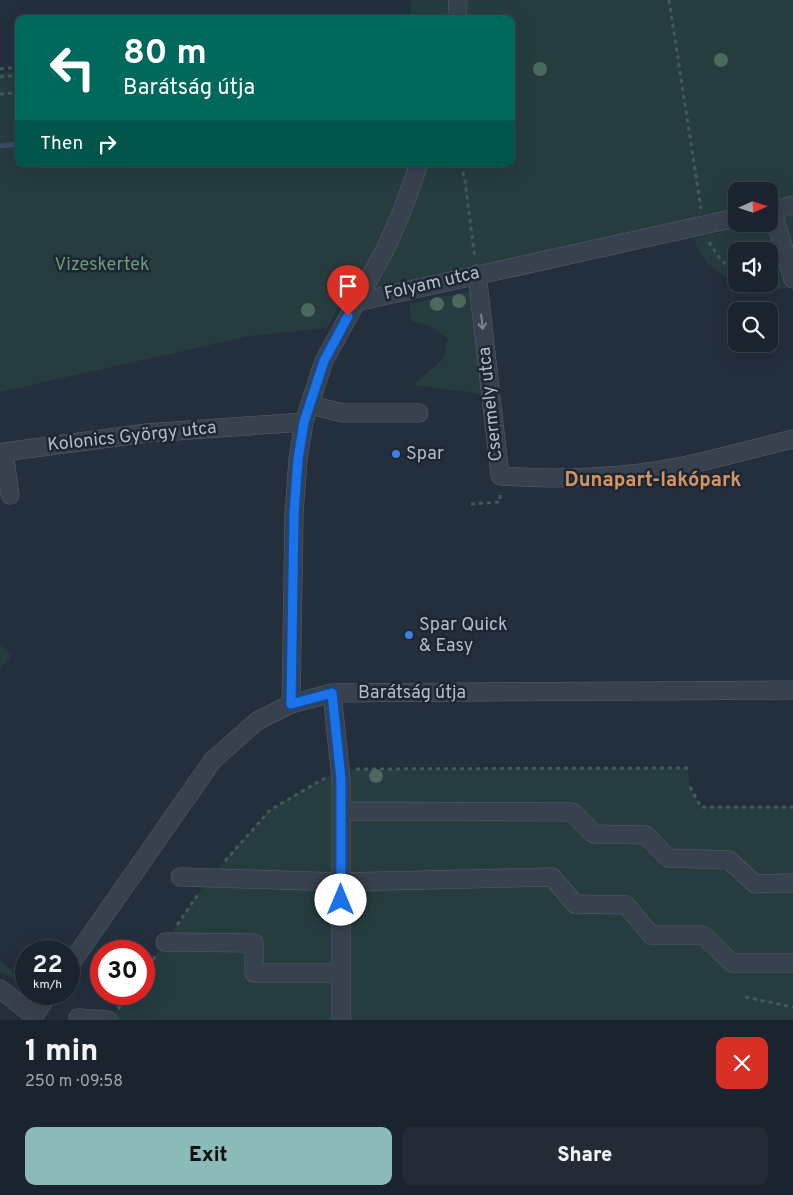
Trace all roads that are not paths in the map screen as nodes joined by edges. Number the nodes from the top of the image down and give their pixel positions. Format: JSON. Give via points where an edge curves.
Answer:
{"nodes":[{"id":1,"x":458,"y":0,"type":"edge"},
{"id":2,"x":457,"y":15,"type":"edge"},
{"id":3,"x":418,"y":167,"type":"edge"},
{"id":4,"x":793,"y":205,"type":"edge"},
{"id":5,"x":778,"y":208,"type":"edge"},
{"id":6,"x":728,"y":220,"type":"edge"},
{"id":7,"x":777,"y":232,"type":"edge"},
{"id":8,"x":477,"y":274,"type":"junction"},
{"id":9,"x":793,"y":280,"type":"edge"},
{"id":10,"x":356,"y":302,"type":"junction"},
{"id":11,"x":307,"y":413,"type":"junction"},
{"id":12,"x":419,"y":413,"type":"dead end"},
{"id":13,"x":793,"y":439,"type":"edge"},
{"id":14,"x":10,"y":495,"type":"dead end"},
{"id":15,"x":793,"y":690,"type":"edge"},
{"id":16,"x":332,"y":693,"type":"junction"},
{"id":17,"x":291,"y":704,"type":"junction"},
{"id":18,"x":341,"y":811,"type":"junction"},
{"id":19,"x":180,"y":877,"type":"dead end"},
{"id":20,"x":341,"y":882,"type":"junction"},
{"id":21,"x":793,"y":883,"type":"edge"},
{"id":22,"x":165,"y":942,"type":"dead end"},
{"id":23,"x":80,"y":950,"type":"edge"},
{"id":24,"x":793,"y":963,"type":"edge"},
{"id":25,"x":341,"y":973,"type":"junction"},
{"id":26,"x":0,"y":989,"type":"edge"},
{"id":27,"x":41,"y":1005,"type":"edge"},
{"id":28,"x":32,"y":1018,"type":"edge"},
{"id":29,"x":78,"y":1018,"type":"dead end"},
{"id":30,"x":108,"y":1020,"type":"edge"},
{"id":31,"x":341,"y":1020,"type":"edge"}],
"edges":[{"from":1,"to":2,"type":"street"},
{"from":3,"to":10,"type":"street","via":[[387,246]]},
{"from":4,"to":5,"type":"street"},
{"from":6,"to":8,"type":"street","name":"Folyam utca"},
{"from":7,"to":9,"type":"street"},
{"from":8,"to":10,"type":"street","name":"Folyam utca"},
{"from":8,"to":13,"type":"street","name":"Csermely utca","one_way":true,"via":[[500,476],[616,475],[677,468]]},
{"from":10,"to":11,"type":"street","via":[[324,361]]},
{"from":11,"to":12,"type":"street"},
{"from":11,"to":14,"type":"street","name":"Kolonics György utca","via":[[4,452]]},
{"from":11,"to":17,"type":"street","via":[[298,459],[294,514]]},
{"from":15,"to":16,"type":"street","name":"Barátság útja"},
{"from":16,"to":17,"type":"street","name":"Barátság útja"},
{"from":16,"to":18,"type":"street"},
{"from":17,"to":23,"type":"street","name":"Barátság útja","via":[[256,721],[213,760]]},
{"from":18,"to":20,"type":"street"},
{"from":18,"to":21,"type":"street","via":[[572,812],[594,834],[646,835],[668,858],[729,860],[755,884]]},
{"from":19,"to":20,"type":"street"},
{"from":20,"to":24,"type":"street","via":[[552,877],[575,904],[626,905],[652,935],[703,935],[732,963]]},
{"from":20,"to":25,"type":"street"},
{"from":22,"to":25,"type":"street","via":[[254,943],[254,972]]},
{"from":25,"to":31,"type":"street"},
{"from":26,"to":28,"type":"street"},
{"from":27,"to":28,"type":"street"},
{"from":29,"to":30,"type":"street"}]}
